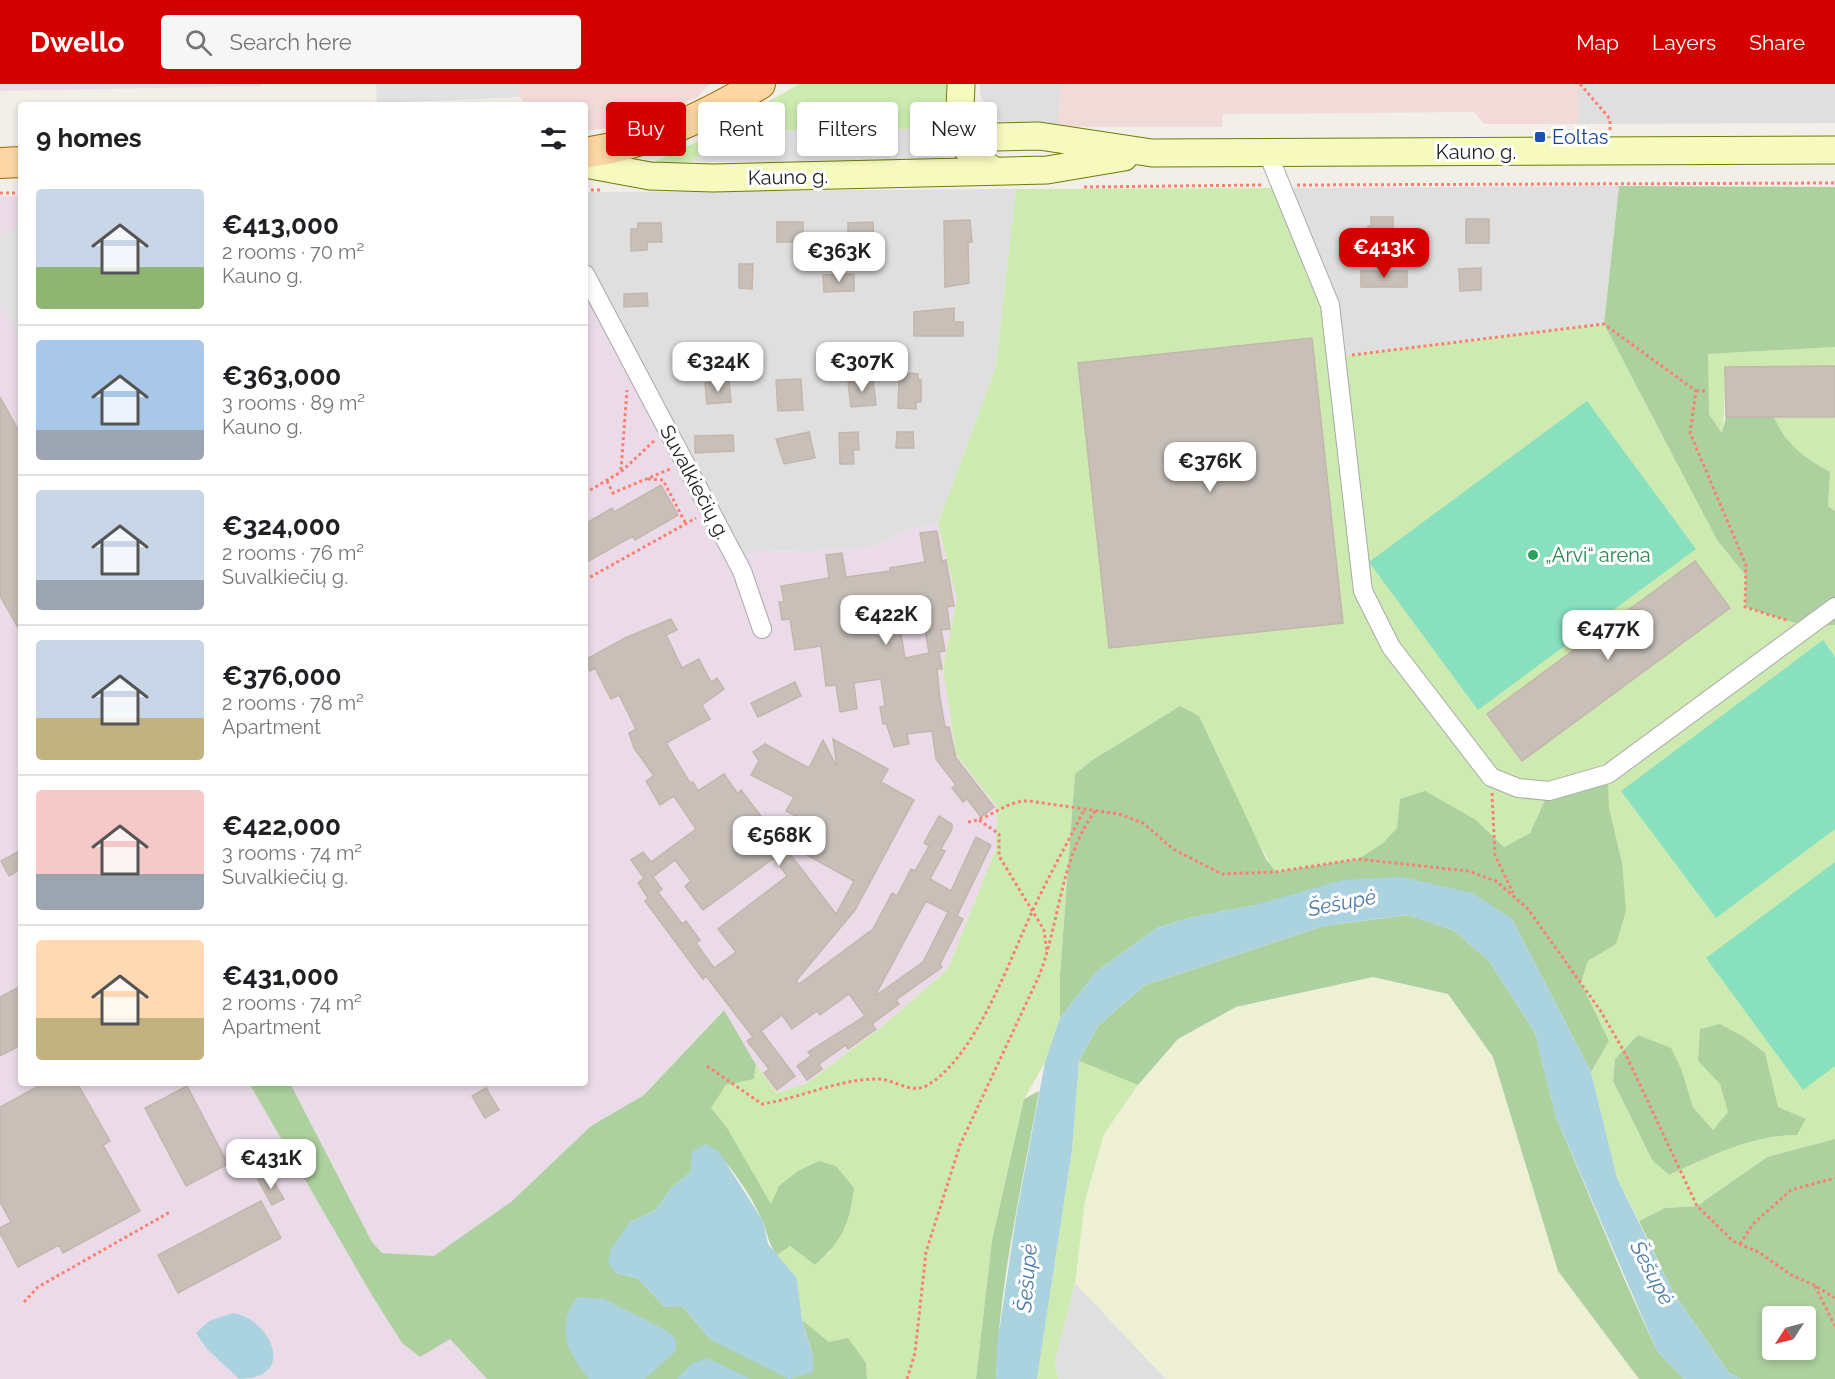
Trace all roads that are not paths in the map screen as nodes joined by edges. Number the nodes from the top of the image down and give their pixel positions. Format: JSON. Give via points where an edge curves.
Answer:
{"nodes":[{"id":1,"x":760,"y":84,"type":"edge"},
{"id":2,"x":961,"y":84,"type":"edge"},
{"id":3,"x":961,"y":102,"type":"edge"},
{"id":4,"x":997,"y":137,"type":"edge"},
{"id":5,"x":1835,"y":150,"type":"edge"},
{"id":6,"x":588,"y":152,"type":"edge"},
{"id":7,"x":1152,"y":153,"type":"junction"},
{"id":8,"x":1268,"y":154,"type":"junction"},
{"id":9,"x":972,"y":156,"type":"edge"},
{"id":10,"x":18,"y":162,"type":"edge"},
{"id":11,"x":0,"y":163,"type":"edge"},
{"id":12,"x":588,"y":165,"type":"edge"},
{"id":13,"x":993,"y":170,"type":"junction"},
{"id":14,"x":588,"y":280,"type":"edge"},
{"id":15,"x":1835,"y":607,"type":"edge"},
{"id":16,"x":762,"y":629,"type":"dead end"}],
"edges":[{"from":1,"to":6,"type":"main road","via":[[683,127]]},
{"from":2,"to":3,"type":"main road"},
{"from":4,"to":7,"type":"main road","name":"Kauno g.","via":[[1039,136]]},
{"from":5,"to":8,"type":"main road","name":"Kauno g."},
{"from":7,"to":8,"type":"main road","name":"Kauno g."},
{"from":7,"to":13,"type":"main road","name":"Kauno g.","via":[[1047,170]]},
{"from":8,"to":15,"type":"street","via":[[1330,304],[1363,591],[1391,647],[1491,777],[1518,788],[1549,791],[1608,774]]},
{"from":9,"to":13,"type":"main road"},
{"from":10,"to":11,"type":"main road"},
{"from":12,"to":13,"type":"main road","name":"Kauno g.","via":[[651,176],[713,178]]},
{"from":14,"to":16,"type":"street","name":"Suvalkiečių g.","via":[[742,571]]}]}
